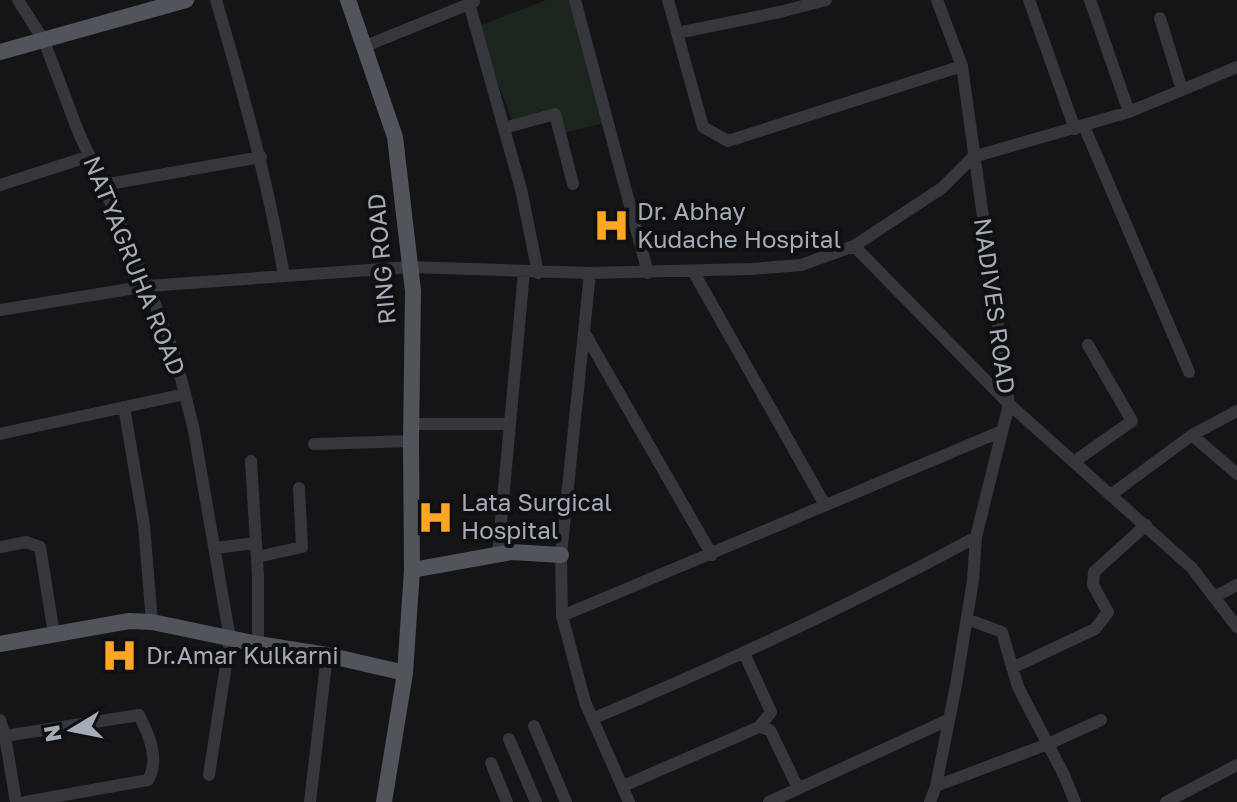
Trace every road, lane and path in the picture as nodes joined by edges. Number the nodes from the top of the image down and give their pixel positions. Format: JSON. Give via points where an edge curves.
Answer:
{"nodes":[{"id":1,"x":18,"y":0,"type":"edge"},
{"id":2,"x":186,"y":0,"type":"edge"},
{"id":3,"x":216,"y":0,"type":"edge"},
{"id":4,"x":348,"y":0,"type":"edge"},
{"id":5,"x":575,"y":0,"type":"edge"},
{"id":6,"x":668,"y":0,"type":"edge"},
{"id":7,"x":826,"y":0,"type":"edge"},
{"id":8,"x":937,"y":0,"type":"edge"},
{"id":9,"x":1029,"y":0,"type":"edge"},
{"id":10,"x":1090,"y":0,"type":"edge"},
{"id":11,"x":472,"y":1,"type":"edge"},
{"id":12,"x":1160,"y":18,"type":"dead end"},
{"id":13,"x":677,"y":33,"type":"junction"},
{"id":14,"x":44,"y":41,"type":"junction"},
{"id":15,"x":363,"y":47,"type":"junction"},
{"id":16,"x":0,"y":52,"type":"edge"},
{"id":17,"x":962,"y":66,"type":"junction"},
{"id":18,"x":1237,"y":67,"type":"edge"},
{"id":19,"x":1182,"y":90,"type":"junction"},
{"id":20,"x":1129,"y":112,"type":"junction"},
{"id":21,"x":1080,"y":127,"type":"junction"},
{"id":22,"x":504,"y":128,"type":"junction"},
{"id":23,"x":90,"y":156,"type":"junction"},
{"id":24,"x":261,"y":157,"type":"junction"},
{"id":25,"x":973,"y":157,"type":"junction"},
{"id":26,"x":573,"y":184,"type":"dead end"},
{"id":27,"x":0,"y":185,"type":"edge"},
{"id":28,"x":103,"y":185,"type":"junction"},
{"id":29,"x":854,"y":246,"type":"junction"},
{"id":30,"x":410,"y":267,"type":"junction"},
{"id":31,"x":693,"y":271,"type":"junction"},
{"id":32,"x":524,"y":272,"type":"junction"},
{"id":33,"x":538,"y":273,"type":"junction"},
{"id":34,"x":590,"y":273,"type":"junction"},
{"id":35,"x":648,"y":273,"type":"junction"},
{"id":36,"x":284,"y":276,"type":"junction"},
{"id":37,"x":148,"y":286,"type":"junction"},
{"id":38,"x":0,"y":310,"type":"edge"},
{"id":39,"x":584,"y":332,"type":"junction"},
{"id":40,"x":1088,"y":345,"type":"dead end"},
{"id":41,"x":1189,"y":372,"type":"dead end"},
{"id":42,"x":185,"y":394,"type":"junction"},
{"id":43,"x":1009,"y":404,"type":"junction"},
{"id":44,"x":124,"y":407,"type":"junction"},
{"id":45,"x":1237,"y":411,"type":"edge"},
{"id":46,"x":508,"y":424,"type":"junction"},
{"id":47,"x":1002,"y":431,"type":"junction"},
{"id":48,"x":411,"y":433,"type":"junction"},
{"id":49,"x":0,"y":434,"type":"edge"},
{"id":50,"x":1192,"y":435,"type":"junction"},
{"id":51,"x":314,"y":444,"type":"dead end"},
{"id":52,"x":251,"y":461,"type":"dead end"},
{"id":53,"x":1075,"y":461,"type":"junction"},
{"id":54,"x":1237,"y":474,"type":"edge"},
{"id":55,"x":299,"y":488,"type":"dead end"},
{"id":56,"x":1112,"y":494,"type":"junction"},
{"id":57,"x":825,"y":505,"type":"junction"},
{"id":58,"x":1146,"y":525,"type":"junction"},
{"id":59,"x":976,"y":537,"type":"junction"},
{"id":60,"x":256,"y":543,"type":"junction"},
{"id":61,"x":0,"y":547,"type":"edge"},
{"id":62,"x":215,"y":548,"type":"junction"},
{"id":63,"x":498,"y":554,"type":"junction"},
{"id":64,"x":561,"y":555,"type":"junction"},
{"id":65,"x":712,"y":555,"type":"junction"},
{"id":66,"x":257,"y":557,"type":"junction"},
{"id":67,"x":412,"y":570,"type":"junction"},
{"id":68,"x":1237,"y":585,"type":"edge"},
{"id":69,"x":1214,"y":597,"type":"junction"},
{"id":70,"x":562,"y":616,"type":"junction"},
{"id":71,"x":967,"y":619,"type":"junction"},
{"id":72,"x":152,"y":622,"type":"junction"},
{"id":73,"x":1237,"y":627,"type":"edge"},
{"id":74,"x":54,"y":634,"type":"junction"},
{"id":75,"x":230,"y":639,"type":"junction"},
{"id":76,"x":0,"y":644,"type":"edge"},
{"id":77,"x":258,"y":644,"type":"junction"},
{"id":78,"x":744,"y":653,"type":"junction"},
{"id":79,"x":327,"y":655,"type":"junction"},
{"id":80,"x":1012,"y":668,"type":"junction"},
{"id":81,"x":405,"y":673,"type":"junction"},
{"id":82,"x":592,"y":719,"type":"junction"},
{"id":83,"x":0,"y":720,"type":"edge"},
{"id":84,"x":948,"y":720,"type":"junction"},
{"id":85,"x":1101,"y":720,"type":"dead end"},
{"id":86,"x":534,"y":726,"type":"dead end"},
{"id":87,"x":759,"y":727,"type":"junction"},
{"id":88,"x":5,"y":736,"type":"junction"},
{"id":89,"x":509,"y":739,"type":"dead end"},
{"id":90,"x":1048,"y":744,"type":"junction"},
{"id":91,"x":491,"y":763,"type":"dead end"},
{"id":92,"x":1237,"y":765,"type":"edge"},
{"id":93,"x":209,"y":775,"type":"dead end"},
{"id":94,"x":389,"y":778,"type":"junction"},
{"id":95,"x":623,"y":786,"type":"junction"},
{"id":96,"x":936,"y":786,"type":"junction"},
{"id":97,"x":798,"y":788,"type":"junction"},
{"id":98,"x":16,"y":802,"type":"edge"},
{"id":99,"x":25,"y":802,"type":"edge"},
{"id":100,"x":310,"y":802,"type":"edge"},
{"id":101,"x":384,"y":802,"type":"edge"},
{"id":102,"x":395,"y":802,"type":"edge"},
{"id":103,"x":507,"y":802,"type":"edge"},
{"id":104,"x":536,"y":802,"type":"edge"},
{"id":105,"x":566,"y":802,"type":"edge"},
{"id":106,"x":629,"y":802,"type":"edge"},
{"id":107,"x":769,"y":802,"type":"edge"},
{"id":108,"x":930,"y":802,"type":"edge"},
{"id":109,"x":1075,"y":802,"type":"edge"},
{"id":110,"x":1166,"y":802,"type":"edge"}],
"edges":[{"from":1,"to":14,"type":"street","name":"NATYAGRUHA ROAD"},
{"from":2,"to":14,"type":"main road"},
{"from":3,"to":24,"type":"street"},
{"from":4,"to":15,"type":"main road","name":"RING ROAD"},
{"from":5,"to":35,"type":"street"},
{"from":6,"to":13,"type":"street"},
{"from":7,"to":13,"type":"street"},
{"from":8,"to":17,"type":"street","name":"NADIVES ROAD"},
{"from":9,"to":21,"type":"street"},
{"from":10,"to":20,"type":"street"},
{"from":11,"to":15,"type":"street"},
{"from":11,"to":22,"type":"street"},
{"from":12,"to":19,"type":"street"},
{"from":13,"to":17,"type":"street","via":[[703,127],[728,141]]},
{"from":14,"to":16,"type":"main road"},
{"from":14,"to":23,"type":"street","name":"NATYAGRUHA ROAD"},
{"from":15,"to":30,"type":"main road","name":"RING ROAD","via":[[395,137]]},
{"from":17,"to":25,"type":"street","name":"NADIVES ROAD"},
{"from":18,"to":19,"type":"street"},
{"from":19,"to":20,"type":"street"},
{"from":20,"to":21,"type":"street"},
{"from":21,"to":25,"type":"street"},
{"from":21,"to":41,"type":"street"},
{"from":22,"to":26,"type":"street","via":[[555,114]]},
{"from":22,"to":33,"type":"street"},
{"from":23,"to":27,"type":"street"},
{"from":23,"to":28,"type":"street","name":"NATYAGRUHA ROAD"},
{"from":24,"to":28,"type":"street"},
{"from":24,"to":36,"type":"street"},
{"from":25,"to":29,"type":"street","via":[[942,188]]},
{"from":25,"to":43,"type":"street","name":"NADIVES ROAD"},
{"from":28,"to":37,"type":"street","name":"NATYAGRUHA ROAD"},
{"from":29,"to":31,"type":"street","via":[[801,265]]},
{"from":29,"to":43,"type":"street"},
{"from":30,"to":32,"type":"street"},
{"from":30,"to":36,"type":"street"},
{"from":30,"to":48,"type":"main road","name":"RING ROAD"},
{"from":31,"to":35,"type":"street"},
{"from":31,"to":57,"type":"street"},
{"from":32,"to":33,"type":"street"},
{"from":32,"to":46,"type":"street"},
{"from":33,"to":34,"type":"street"},
{"from":34,"to":35,"type":"street"},
{"from":34,"to":39,"type":"street"},
{"from":36,"to":37,"type":"street"},
{"from":37,"to":38,"type":"street"},
{"from":37,"to":42,"type":"street","name":"NATYAGRUHA ROAD"},
{"from":39,"to":64,"type":"street"},
{"from":39,"to":65,"type":"street"},
{"from":40,"to":53,"type":"street","via":[[1132,421]]},
{"from":42,"to":44,"type":"street"},
{"from":42,"to":62,"type":"street","name":"NATYAGRUHA ROAD"},
{"from":43,"to":47,"type":"street","name":"NADIVES ROAD"},
{"from":43,"to":53,"type":"street"},
{"from":44,"to":49,"type":"street"},
{"from":44,"to":72,"type":"street","via":[[144,525]]},
{"from":45,"to":50,"type":"street"},
{"from":46,"to":48,"type":"street"},
{"from":46,"to":63,"type":"street"},
{"from":47,"to":57,"type":"street"},
{"from":47,"to":59,"type":"street","name":"NADIVES ROAD"},
{"from":48,"to":51,"type":"street"},
{"from":48,"to":67,"type":"main road","name":"RING ROAD"},
{"from":50,"to":54,"type":"street"},
{"from":50,"to":56,"type":"street"},
{"from":52,"to":60,"type":"street"},
{"from":53,"to":56,"type":"street"},
{"from":55,"to":66,"type":"street","via":[[302,547]]},
{"from":56,"to":58,"type":"street"},
{"from":57,"to":65,"type":"street"},
{"from":58,"to":69,"type":"street"},
{"from":58,"to":80,"type":"street","via":[[1094,572],[1093,585],[1108,612],[1095,629]]},
{"from":59,"to":71,"type":"street","name":"NADIVES ROAD"},
{"from":59,"to":78,"type":"street"},
{"from":60,"to":62,"type":"street"},
{"from":60,"to":66,"type":"street"},
{"from":61,"to":74,"type":"street","via":[[26,542],[40,547]]},
{"from":62,"to":75,"type":"street","name":"NATYAGRUHA ROAD"},
{"from":63,"to":64,"type":"main road"},
{"from":63,"to":67,"type":"main road"},
{"from":64,"to":70,"type":"street"},
{"from":65,"to":70,"type":"street"},
{"from":66,"to":77,"type":"street"},
{"from":67,"to":81,"type":"main road","name":"RING ROAD"},
{"from":68,"to":69,"type":"street"},
{"from":69,"to":73,"type":"street"},
{"from":70,"to":82,"type":"street"},
{"from":71,"to":80,"type":"street","via":[[1002,632]]},
{"from":71,"to":84,"type":"street","name":"NADIVES ROAD"},
{"from":72,"to":74,"type":"main road"},
{"from":72,"to":75,"type":"main road"},
{"from":74,"to":76,"type":"main road"},
{"from":75,"to":77,"type":"main road"},
{"from":75,"to":93,"type":"street","name":"NATYAGRUHA ROAD"},
{"from":77,"to":79,"type":"main road"},
{"from":78,"to":82,"type":"street"},
{"from":78,"to":87,"type":"street","via":[[771,712]]},
{"from":79,"to":81,"type":"main road"},
{"from":79,"to":100,"type":"street"},
{"from":80,"to":90,"type":"street"},
{"from":81,"to":94,"type":"main road","name":"RING ROAD"},
{"from":82,"to":95,"type":"street"},
{"from":83,"to":88,"type":"street"},
{"from":84,"to":96,"type":"street","name":"NADIVES ROAD"},
{"from":84,"to":97,"type":"street"},
{"from":85,"to":90,"type":"street"},
{"from":86,"to":105,"type":"street"},
{"from":87,"to":95,"type":"street"},
{"from":87,"to":97,"type":"street","via":[[770,730]]},
{"from":88,"to":98,"type":"street"},
{"from":88,"to":99,"type":"street","via":[[139,715],[153,752],[148,780]]},
{"from":89,"to":104,"type":"street"},
{"from":90,"to":96,"type":"street"},
{"from":90,"to":109,"type":"street"},
{"from":91,"to":103,"type":"street"},
{"from":92,"to":110,"type":"street"},
{"from":94,"to":101,"type":"main road","name":"RING ROAD"},
{"from":94,"to":102,"type":"street"},
{"from":95,"to":106,"type":"street"},
{"from":96,"to":108,"type":"street","name":"NADIVES ROAD"},
{"from":97,"to":107,"type":"street"}]}
